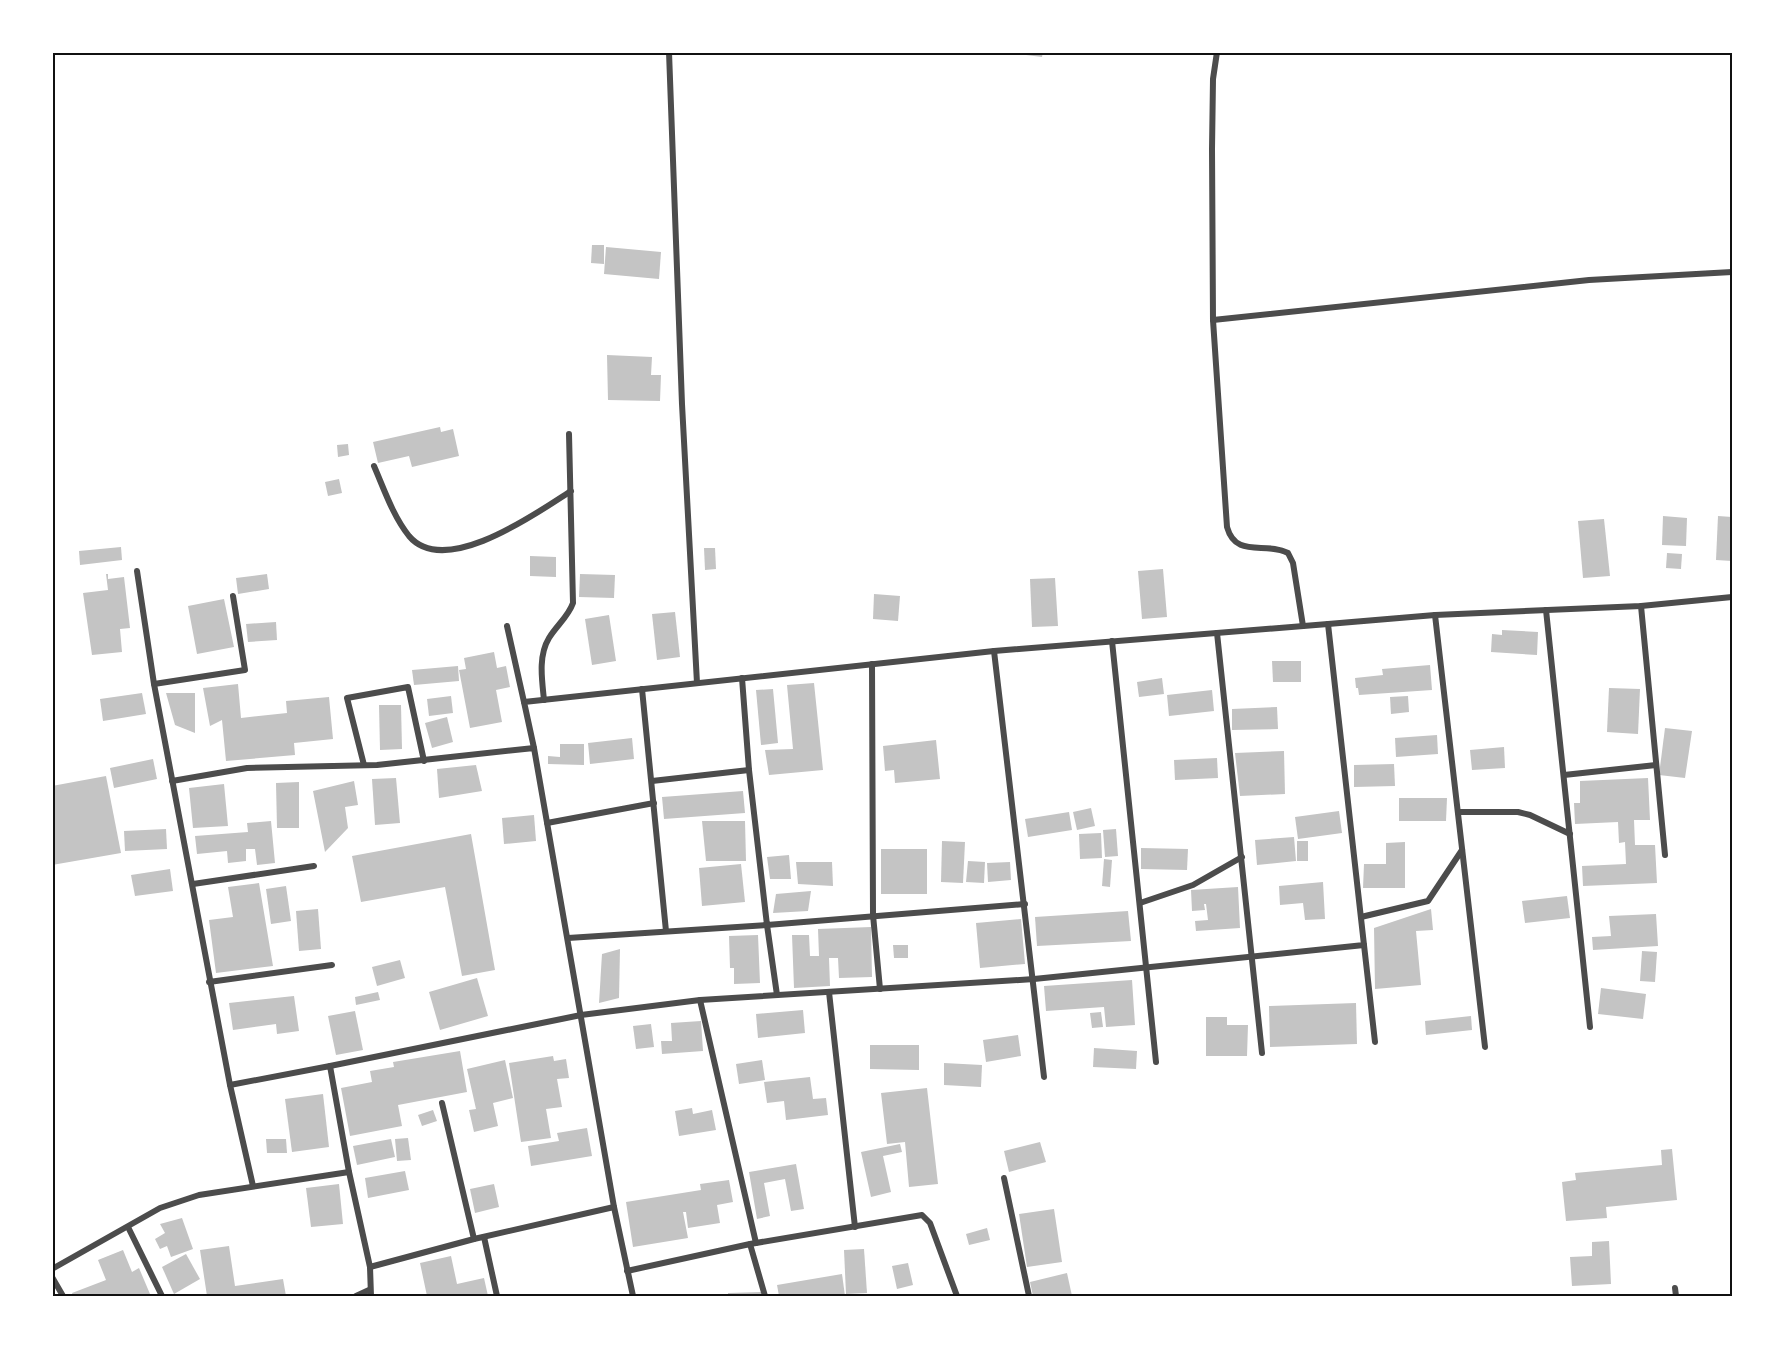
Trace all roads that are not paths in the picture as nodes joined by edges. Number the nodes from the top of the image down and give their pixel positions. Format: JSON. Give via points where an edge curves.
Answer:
{"nodes":[{"id":1,"x":669,"y":52,"type":"edge"},
{"id":2,"x":1217,"y":52,"type":"edge"},
{"id":3,"x":1732,"y":272,"type":"edge"},
{"id":4,"x":1213,"y":320,"type":"junction"},
{"id":5,"x":569,"y":434,"type":"dead end"},
{"id":6,"x":374,"y":466,"type":"dead end"},
{"id":7,"x":571,"y":491,"type":"junction"},
{"id":8,"x":137,"y":571,"type":"dead end"},
{"id":9,"x":233,"y":596,"type":"dead end"},
{"id":10,"x":1732,"y":597,"type":"edge"},
{"id":11,"x":1641,"y":606,"type":"junction"},
{"id":12,"x":1546,"y":610,"type":"junction"},
{"id":13,"x":1435,"y":615,"type":"junction"},
{"id":14,"x":1328,"y":624,"type":"junction"},
{"id":15,"x":507,"y":626,"type":"dead end"},
{"id":16,"x":1303,"y":626,"type":"junction"},
{"id":17,"x":1217,"y":633,"type":"junction"},
{"id":18,"x":1112,"y":641,"type":"junction"},
{"id":19,"x":994,"y":651,"type":"junction"},
{"id":20,"x":872,"y":664,"type":"junction"},
{"id":21,"x":742,"y":678,"type":"junction"},
{"id":22,"x":154,"y":684,"type":"junction"},
{"id":23,"x":697,"y":684,"type":"junction"},
{"id":24,"x":642,"y":689,"type":"junction"},
{"id":25,"x":544,"y":700,"type":"junction"},
{"id":26,"x":524,"y":702,"type":"junction"},
{"id":27,"x":534,"y":748,"type":"junction"},
{"id":28,"x":424,"y":761,"type":"junction"},
{"id":29,"x":364,"y":765,"type":"junction"},
{"id":30,"x":1656,"y":765,"type":"junction"},
{"id":31,"x":749,"y":770,"type":"junction"},
{"id":32,"x":1564,"y":775,"type":"junction"},
{"id":33,"x":172,"y":781,"type":"junction"},
{"id":34,"x":651,"y":781,"type":"junction"},
{"id":35,"x":654,"y":803,"type":"junction"},
{"id":36,"x":1458,"y":812,"type":"junction"},
{"id":37,"x":547,"y":823,"type":"junction"},
{"id":38,"x":1570,"y":834,"type":"junction"},
{"id":39,"x":1462,"y":850,"type":"junction"},
{"id":40,"x":1665,"y":855,"type":"dead end"},
{"id":41,"x":1242,"y":857,"type":"junction"},
{"id":42,"x":314,"y":866,"type":"dead end"},
{"id":43,"x":193,"y":884,"type":"junction"},
{"id":44,"x":1140,"y":903,"type":"junction"},
{"id":45,"x":1025,"y":904,"type":"junction"},
{"id":46,"x":873,"y":915,"type":"junction"},
{"id":47,"x":1361,"y":917,"type":"junction"},
{"id":48,"x":767,"y":925,"type":"junction"},
{"id":49,"x":666,"y":931,"type":"junction"},
{"id":50,"x":568,"y":938,"type":"junction"},
{"id":51,"x":1364,"y":945,"type":"junction"},
{"id":52,"x":1254,"y":957,"type":"junction"},
{"id":53,"x":332,"y":965,"type":"dead end"},
{"id":54,"x":1147,"y":968,"type":"junction"},
{"id":55,"x":1034,"y":979,"type":"junction"},
{"id":56,"x":209,"y":982,"type":"junction"},
{"id":57,"x":880,"y":989,"type":"junction"},
{"id":58,"x":829,"y":992,"type":"junction"},
{"id":59,"x":777,"y":995,"type":"junction"},
{"id":60,"x":700,"y":1000,"type":"junction"},
{"id":61,"x":581,"y":1015,"type":"junction"},
{"id":62,"x":1590,"y":1027,"type":"dead end"},
{"id":63,"x":1375,"y":1042,"type":"dead end"},
{"id":64,"x":1485,"y":1047,"type":"dead end"},
{"id":65,"x":1262,"y":1053,"type":"dead end"},
{"id":66,"x":1156,"y":1062,"type":"dead end"},
{"id":67,"x":330,"y":1066,"type":"junction"},
{"id":68,"x":1044,"y":1077,"type":"dead end"},
{"id":69,"x":230,"y":1085,"type":"junction"},
{"id":70,"x":442,"y":1103,"type":"dead end"},
{"id":71,"x":349,"y":1172,"type":"junction"},
{"id":72,"x":1004,"y":1178,"type":"dead end"},
{"id":73,"x":253,"y":1186,"type":"junction"},
{"id":74,"x":614,"y":1208,"type":"junction"},
{"id":75,"x":128,"y":1227,"type":"junction"},
{"id":76,"x":855,"y":1227,"type":"junction"},
{"id":77,"x":484,"y":1238,"type":"junction"},
{"id":78,"x":474,"y":1239,"type":"junction"},
{"id":79,"x":753,"y":1244,"type":"junction"},
{"id":80,"x":370,"y":1268,"type":"junction"},
{"id":81,"x":52,"y":1269,"type":"edge"},
{"id":82,"x":627,"y":1270,"type":"junction"},
{"id":83,"x":52,"y":1277,"type":"edge"},
{"id":84,"x":1675,"y":1288,"type":"dead end"},
{"id":85,"x":370,"y":1293,"type":"edge"},
{"id":86,"x":63,"y":1296,"type":"edge"},
{"id":87,"x":162,"y":1296,"type":"edge"},
{"id":88,"x":356,"y":1296,"type":"edge"},
{"id":89,"x":497,"y":1296,"type":"edge"},
{"id":90,"x":633,"y":1296,"type":"edge"},
{"id":91,"x":765,"y":1296,"type":"edge"},
{"id":92,"x":957,"y":1296,"type":"edge"},
{"id":93,"x":1029,"y":1296,"type":"edge"},
{"id":94,"x":1676,"y":1296,"type":"edge"}],
"edges":[{"from":1,"to":23,"type":"street"},
{"from":2,"to":4,"type":"street","via":[[1212,126]]},
{"from":3,"to":4,"type":"street","via":[[1589,280]]},
{"from":4,"to":16,"type":"street","via":[[1230,537],[1236,544],[1288,553]]},
{"from":5,"to":7,"type":"street"},
{"from":6,"to":7,"type":"street","via":[[398,519],[411,538],[427,547],[475,545],[512,529]]},
{"from":7,"to":25,"type":"street","via":[[573,603],[569,615],[548,639],[543,654]]},
{"from":8,"to":22,"type":"street"},
{"from":9,"to":22,"type":"street","via":[[245,670]]},
{"from":10,"to":11,"type":"street"},
{"from":11,"to":12,"type":"street"},
{"from":11,"to":30,"type":"street"},
{"from":12,"to":13,"type":"street"},
{"from":12,"to":32,"type":"street"},
{"from":13,"to":14,"type":"street"},
{"from":13,"to":36,"type":"street"},
{"from":14,"to":16,"type":"street"},
{"from":14,"to":47,"type":"street"},
{"from":15,"to":26,"type":"street"},
{"from":16,"to":17,"type":"street"},
{"from":17,"to":18,"type":"street"},
{"from":17,"to":41,"type":"street"},
{"from":18,"to":19,"type":"street"},
{"from":18,"to":44,"type":"street"},
{"from":19,"to":20,"type":"street"},
{"from":19,"to":45,"type":"street"},
{"from":20,"to":21,"type":"street"},
{"from":20,"to":46,"type":"street"},
{"from":21,"to":23,"type":"street"},
{"from":21,"to":31,"type":"street"},
{"from":22,"to":33,"type":"street"},
{"from":23,"to":24,"type":"street"},
{"from":24,"to":25,"type":"street"},
{"from":24,"to":34,"type":"street"},
{"from":25,"to":26,"type":"street"},
{"from":26,"to":27,"type":"street"},
{"from":27,"to":28,"type":"street"},
{"from":27,"to":37,"type":"street"},
{"from":28,"to":29,"type":"street"},
{"from":28,"to":29,"type":"street","via":[[408,687],[347,698]]},
{"from":29,"to":33,"type":"street","via":[[248,768]]},
{"from":30,"to":32,"type":"street"},
{"from":30,"to":40,"type":"street"},
{"from":31,"to":34,"type":"street"},
{"from":31,"to":48,"type":"street"},
{"from":32,"to":38,"type":"street"},
{"from":33,"to":43,"type":"street"},
{"from":34,"to":35,"type":"street"},
{"from":35,"to":37,"type":"street"},
{"from":35,"to":49,"type":"street"},
{"from":36,"to":38,"type":"street","via":[[1518,812]]},
{"from":36,"to":39,"type":"street"},
{"from":37,"to":50,"type":"street"},
{"from":38,"to":62,"type":"street"},
{"from":39,"to":47,"type":"street","via":[[1428,901]]},
{"from":39,"to":64,"type":"street"},
{"from":41,"to":44,"type":"street","via":[[1193,885]]},
{"from":41,"to":52,"type":"street"},
{"from":42,"to":43,"type":"street"},
{"from":43,"to":56,"type":"street"},
{"from":44,"to":54,"type":"street"},
{"from":45,"to":46,"type":"street"},
{"from":45,"to":55,"type":"street"},
{"from":46,"to":48,"type":"street"},
{"from":46,"to":57,"type":"street"},
{"from":47,"to":51,"type":"street"},
{"from":48,"to":49,"type":"street"},
{"from":48,"to":59,"type":"street"},
{"from":49,"to":50,"type":"street"},
{"from":50,"to":61,"type":"street"},
{"from":51,"to":52,"type":"street"},
{"from":51,"to":63,"type":"street"},
{"from":52,"to":54,"type":"street"},
{"from":52,"to":65,"type":"street"},
{"from":53,"to":56,"type":"street"},
{"from":54,"to":55,"type":"street"},
{"from":54,"to":66,"type":"street"},
{"from":55,"to":57,"type":"street"},
{"from":55,"to":68,"type":"street"},
{"from":56,"to":69,"type":"street"},
{"from":57,"to":58,"type":"street"},
{"from":58,"to":59,"type":"street"},
{"from":58,"to":76,"type":"street"},
{"from":59,"to":60,"type":"street"},
{"from":60,"to":61,"type":"street"},
{"from":60,"to":79,"type":"street"},
{"from":61,"to":67,"type":"street"},
{"from":61,"to":74,"type":"street"},
{"from":67,"to":69,"type":"street"},
{"from":67,"to":71,"type":"street"},
{"from":69,"to":73,"type":"street"},
{"from":70,"to":78,"type":"street"},
{"from":71,"to":73,"type":"street"},
{"from":71,"to":80,"type":"street"},
{"from":72,"to":93,"type":"street"},
{"from":73,"to":75,"type":"street","via":[[199,1195],[160,1208]]},
{"from":74,"to":77,"type":"street"},
{"from":74,"to":82,"type":"street"},
{"from":75,"to":81,"type":"street"},
{"from":75,"to":87,"type":"street"},
{"from":76,"to":79,"type":"street"},
{"from":76,"to":92,"type":"street","via":[[912,1215],[927,1217]]},
{"from":77,"to":78,"type":"street"},
{"from":77,"to":89,"type":"street"},
{"from":78,"to":80,"type":"street"},
{"from":79,"to":82,"type":"street"},
{"from":79,"to":91,"type":"street"},
{"from":80,"to":85,"type":"street"},
{"from":82,"to":90,"type":"street"},
{"from":83,"to":86,"type":"street"},
{"from":84,"to":94,"type":"street"},
{"from":85,"to":88,"type":"street"}]}
